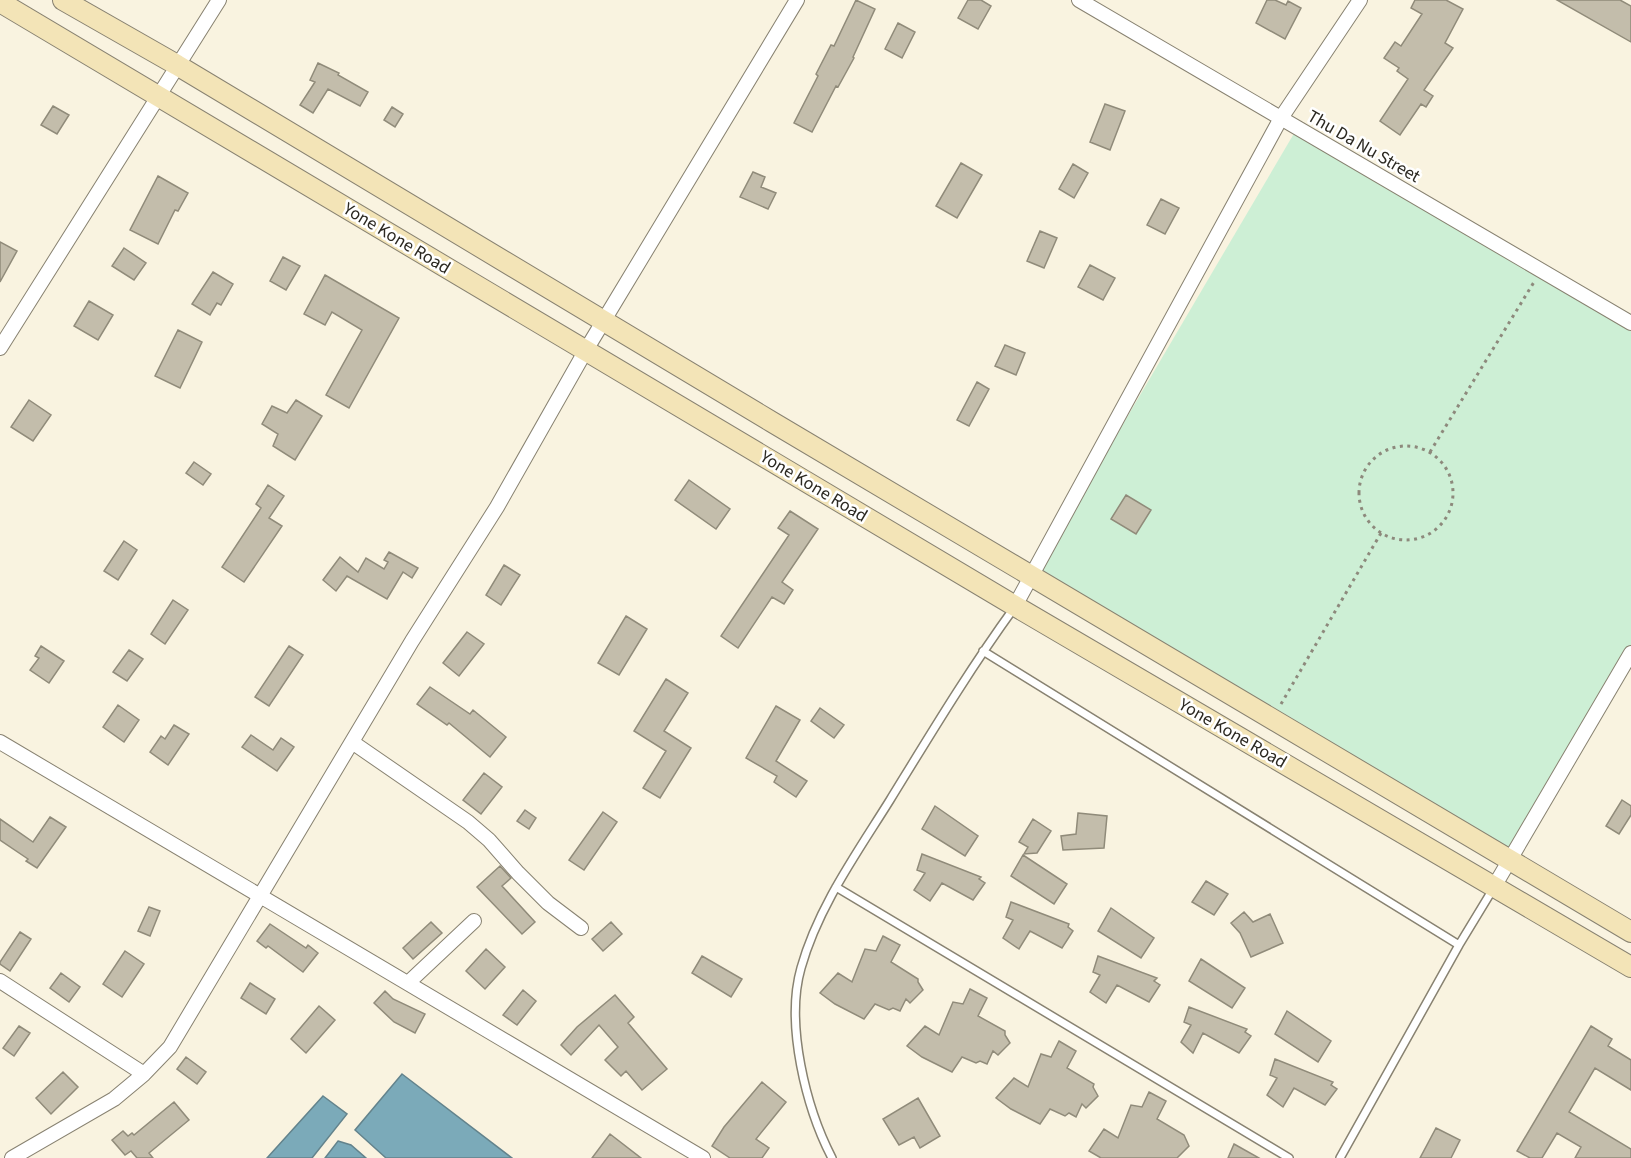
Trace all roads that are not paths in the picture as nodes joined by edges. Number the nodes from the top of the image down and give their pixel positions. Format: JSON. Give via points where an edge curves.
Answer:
{"nodes":[{"id":1,"x":63,"y":0,"type":"edge"},
{"id":2,"x":219,"y":0,"type":"edge"},
{"id":3,"x":797,"y":0,"type":"edge"},
{"id":4,"x":1079,"y":0,"type":"edge"},
{"id":5,"x":1360,"y":0,"type":"edge"},
{"id":6,"x":0,"y":2,"type":"edge"},
{"id":7,"x":177,"y":65,"type":"junction"},
{"id":8,"x":158,"y":96,"type":"junction"},
{"id":9,"x":1281,"y":118,"type":"junction"},
{"id":10,"x":604,"y":321,"type":"junction"},
{"id":11,"x":1631,"y":323,"type":"edge"},
{"id":12,"x":0,"y":348,"type":"edge"},
{"id":13,"x":586,"y":350,"type":"junction"},
{"id":14,"x":772,"y":422,"type":"junction"},
{"id":15,"x":754,"y":450,"type":"junction"},
{"id":16,"x":1033,"y":577,"type":"junction"},
{"id":17,"x":1015,"y":606,"type":"junction"},
{"id":18,"x":983,"y":651,"type":"junction"},
{"id":19,"x":1631,"y":653,"type":"edge"},
{"id":20,"x":0,"y":742,"type":"edge"},
{"id":21,"x":352,"y":742,"type":"junction"},
{"id":22,"x":1511,"y":860,"type":"junction"},
{"id":23,"x":1495,"y":885,"type":"junction"},
{"id":24,"x":836,"y":887,"type":"junction"},
{"id":25,"x":261,"y":896,"type":"junction"},
{"id":26,"x":474,"y":921,"type":"dead end"},
{"id":27,"x":580,"y":928,"type":"dead end"},
{"id":28,"x":1631,"y":932,"type":"edge"},
{"id":29,"x":1459,"y":945,"type":"junction"},
{"id":30,"x":1631,"y":967,"type":"edge"},
{"id":31,"x":0,"y":981,"type":"edge"},
{"id":32,"x":408,"y":983,"type":"junction"},
{"id":33,"x":144,"y":1074,"type":"junction"},
{"id":34,"x":682,"y":1153,"type":"edge"},
{"id":35,"x":12,"y":1158,"type":"edge"},
{"id":36,"x":703,"y":1158,"type":"edge"},
{"id":37,"x":832,"y":1158,"type":"edge"},
{"id":38,"x":1289,"y":1158,"type":"edge"},
{"id":39,"x":1340,"y":1158,"type":"edge"}],
"edges":[{"from":1,"to":7,"type":"street"},
{"from":2,"to":7,"type":"street"},
{"from":3,"to":10,"type":"street"},
{"from":4,"to":9,"type":"street","name":"Thu Da Nu Street"},
{"from":5,"to":9,"type":"street"},
{"from":6,"to":8,"type":"street","name":"Yone Kone Road"},
{"from":7,"to":8,"type":"street"},
{"from":7,"to":10,"type":"street"},
{"from":8,"to":12,"type":"street"},
{"from":8,"to":13,"type":"street","name":"Yone Kone Road"},
{"from":9,"to":11,"type":"street","name":"Thu Da Nu Street"},
{"from":9,"to":16,"type":"street"},
{"from":10,"to":13,"type":"street"},
{"from":10,"to":14,"type":"street"},
{"from":13,"to":15,"type":"street","name":"Yone Kone Road"},
{"from":13,"to":21,"type":"street","via":[[503,497]]},
{"from":14,"to":15,"type":"street"},
{"from":14,"to":16,"type":"street"},
{"from":15,"to":17,"type":"street","name":"Yone Kone Road"},
{"from":16,"to":17,"type":"street"},
{"from":16,"to":22,"type":"street"},
{"from":17,"to":18,"type":"lane"},
{"from":17,"to":23,"type":"street","name":"Yone Kone Road"},
{"from":18,"to":24,"type":"lane"},
{"from":18,"to":29,"type":"lane"},
{"from":19,"to":22,"type":"street"},
{"from":20,"to":25,"type":"street"},
{"from":21,"to":25,"type":"street"},
{"from":21,"to":27,"type":"street","via":[[468,822],[548,903]]},
{"from":22,"to":23,"type":"street"},
{"from":22,"to":28,"type":"street"},
{"from":23,"to":29,"type":"lane"},
{"from":23,"to":30,"type":"street","name":"Yone Kone Road"},
{"from":24,"to":37,"type":"lane","via":[[801,970],[796,1008],[799,1056],[809,1099]]},
{"from":24,"to":38,"type":"lane"},
{"from":25,"to":32,"type":"street"},
{"from":25,"to":33,"type":"street","via":[[170,1047]]},
{"from":26,"to":32,"type":"street"},
{"from":29,"to":39,"type":"lane"},
{"from":31,"to":33,"type":"street"},
{"from":32,"to":34,"type":"street"},
{"from":33,"to":35,"type":"street","via":[[114,1099]]},
{"from":34,"to":36,"type":"street"}]}
